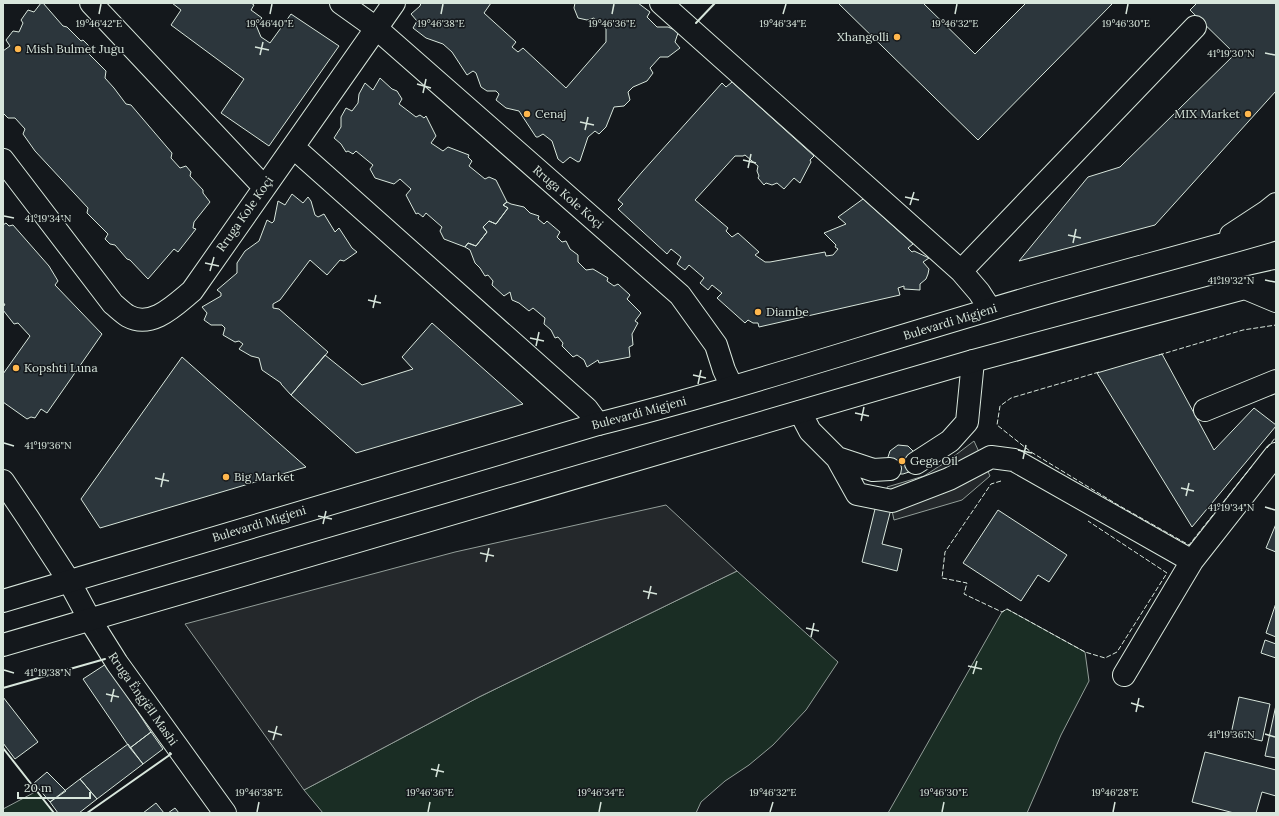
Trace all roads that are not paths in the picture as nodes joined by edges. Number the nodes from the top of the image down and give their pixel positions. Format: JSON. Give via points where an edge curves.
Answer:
{"nodes":[{"id":1,"x":91,"y":3,"type":"edge"},
{"id":2,"x":341,"y":3,"type":"edge"},
{"id":3,"x":394,"y":3,"type":"edge"},
{"id":4,"x":661,"y":3,"type":"edge"},
{"id":5,"x":1195,"y":27,"type":"dead end"},
{"id":6,"x":376,"y":28,"type":"junction"},
{"id":7,"x":293,"y":147,"type":"junction"},
{"id":8,"x":3,"y":160,"type":"edge"},
{"id":9,"x":264,"y":187,"type":"junction"},
{"id":10,"x":1276,"y":204,"type":"edge"},
{"id":11,"x":1276,"y":229,"type":"edge"},
{"id":12,"x":1201,"y":250,"type":"junction"},
{"id":13,"x":962,"y":271,"type":"junction"},
{"id":14,"x":1276,"y":281,"type":"edge"},
{"id":15,"x":1246,"y":288,"type":"junction"},
{"id":16,"x":1276,"y":301,"type":"edge"},
{"id":17,"x":990,"y":309,"type":"junction"},
{"id":18,"x":973,"y":361,"type":"junction"},
{"id":19,"x":1276,"y":381,"type":"edge"},
{"id":20,"x":732,"y":387,"type":"junction"},
{"id":21,"x":1205,"y":410,"type":"dead end"},
{"id":22,"x":800,"y":412,"type":"junction"},
{"id":23,"x":598,"y":424,"type":"junction"},
{"id":24,"x":1276,"y":454,"type":"edge"},
{"id":25,"x":837,"y":458,"type":"junction"},
{"id":26,"x":916,"y":463,"type":"dead end"},
{"id":27,"x":890,"y":469,"type":"dead end"},
{"id":28,"x":3,"y":481,"type":"edge"},
{"id":29,"x":1192,"y":561,"type":"junction"},
{"id":30,"x":68,"y":581,"type":"junction"},
{"id":31,"x":3,"y":601,"type":"edge"},
{"id":32,"x":90,"y":620,"type":"junction"},
{"id":33,"x":3,"y":645,"type":"edge"},
{"id":34,"x":1124,"y":675,"type":"dead end"},
{"id":35,"x":225,"y":813,"type":"edge"}],
"edges":[{"from":1,"to":9,"type":"main road"},
{"from":2,"to":6,"type":"main road","name":"Rruga Kole Koçi"},
{"from":3,"to":6,"type":"main road","name":"Rruga Kole Koçi"},
{"from":4,"to":13,"type":"main road"},
{"from":5,"to":13,"type":"main road"},
{"from":6,"to":7,"type":"main road","name":"Rruga Kole Koçi"},
{"from":6,"to":20,"type":"main road","name":"Rruga Kole Koçi","via":[[680,295],[716,345]]},
{"from":7,"to":9,"type":"main road","name":"Rruga Kole Koçi"},
{"from":7,"to":23,"type":"main road","via":[[588,409]]},
{"from":8,"to":9,"type":"main road","name":"Rruga Kole Koçi","via":[[113,304],[138,319],[151,319],[162,314],[192,290]]},
{"from":10,"to":12,"type":"main road","via":[[1235,233]]},
{"from":11,"to":12,"type":"main road","name":"Bulevardi Migjeni"},
{"from":12,"to":17,"type":"main road","name":"Bulevardi Migjeni"},
{"from":13,"to":17,"type":"main road"},
{"from":14,"to":15,"type":"main road"},
{"from":15,"to":16,"type":"main road"},
{"from":15,"to":18,"type":"main road"},
{"from":17,"to":20,"type":"main road","name":"Bulevardi Migjeni"},
{"from":18,"to":22,"type":"main road"},
{"from":18,"to":26,"type":"main road","via":[[967,422],[950,441]]},
{"from":19,"to":21,"type":"main road"},
{"from":20,"to":23,"type":"main road","name":"Bulevardi Migjeni"},
{"from":22,"to":25,"type":"main road","via":[[810,431]]},
{"from":22,"to":32,"type":"main road"},
{"from":23,"to":30,"type":"main road","name":"Bulevardi Migjeni"},
{"from":24,"to":29,"type":"main road"},
{"from":25,"to":27,"type":"main road","via":[[873,470]]},
{"from":25,"to":29,"type":"main road","via":[[857,494],[892,501],[949,479],[990,457],[1014,460]]},
{"from":28,"to":30,"type":"main road","name":"Rruga Ëngjëll Mashi"},
{"from":29,"to":34,"type":"main road"},
{"from":30,"to":31,"type":"main road","name":"Bulevardi Migjeni"},
{"from":30,"to":32,"type":"main road","name":"Rruga Ëngjëll Mashi"},
{"from":32,"to":33,"type":"main road"},
{"from":32,"to":35,"type":"main road","name":"Rruga Ëngjëll Mashi","via":[[117,663]]}]}
